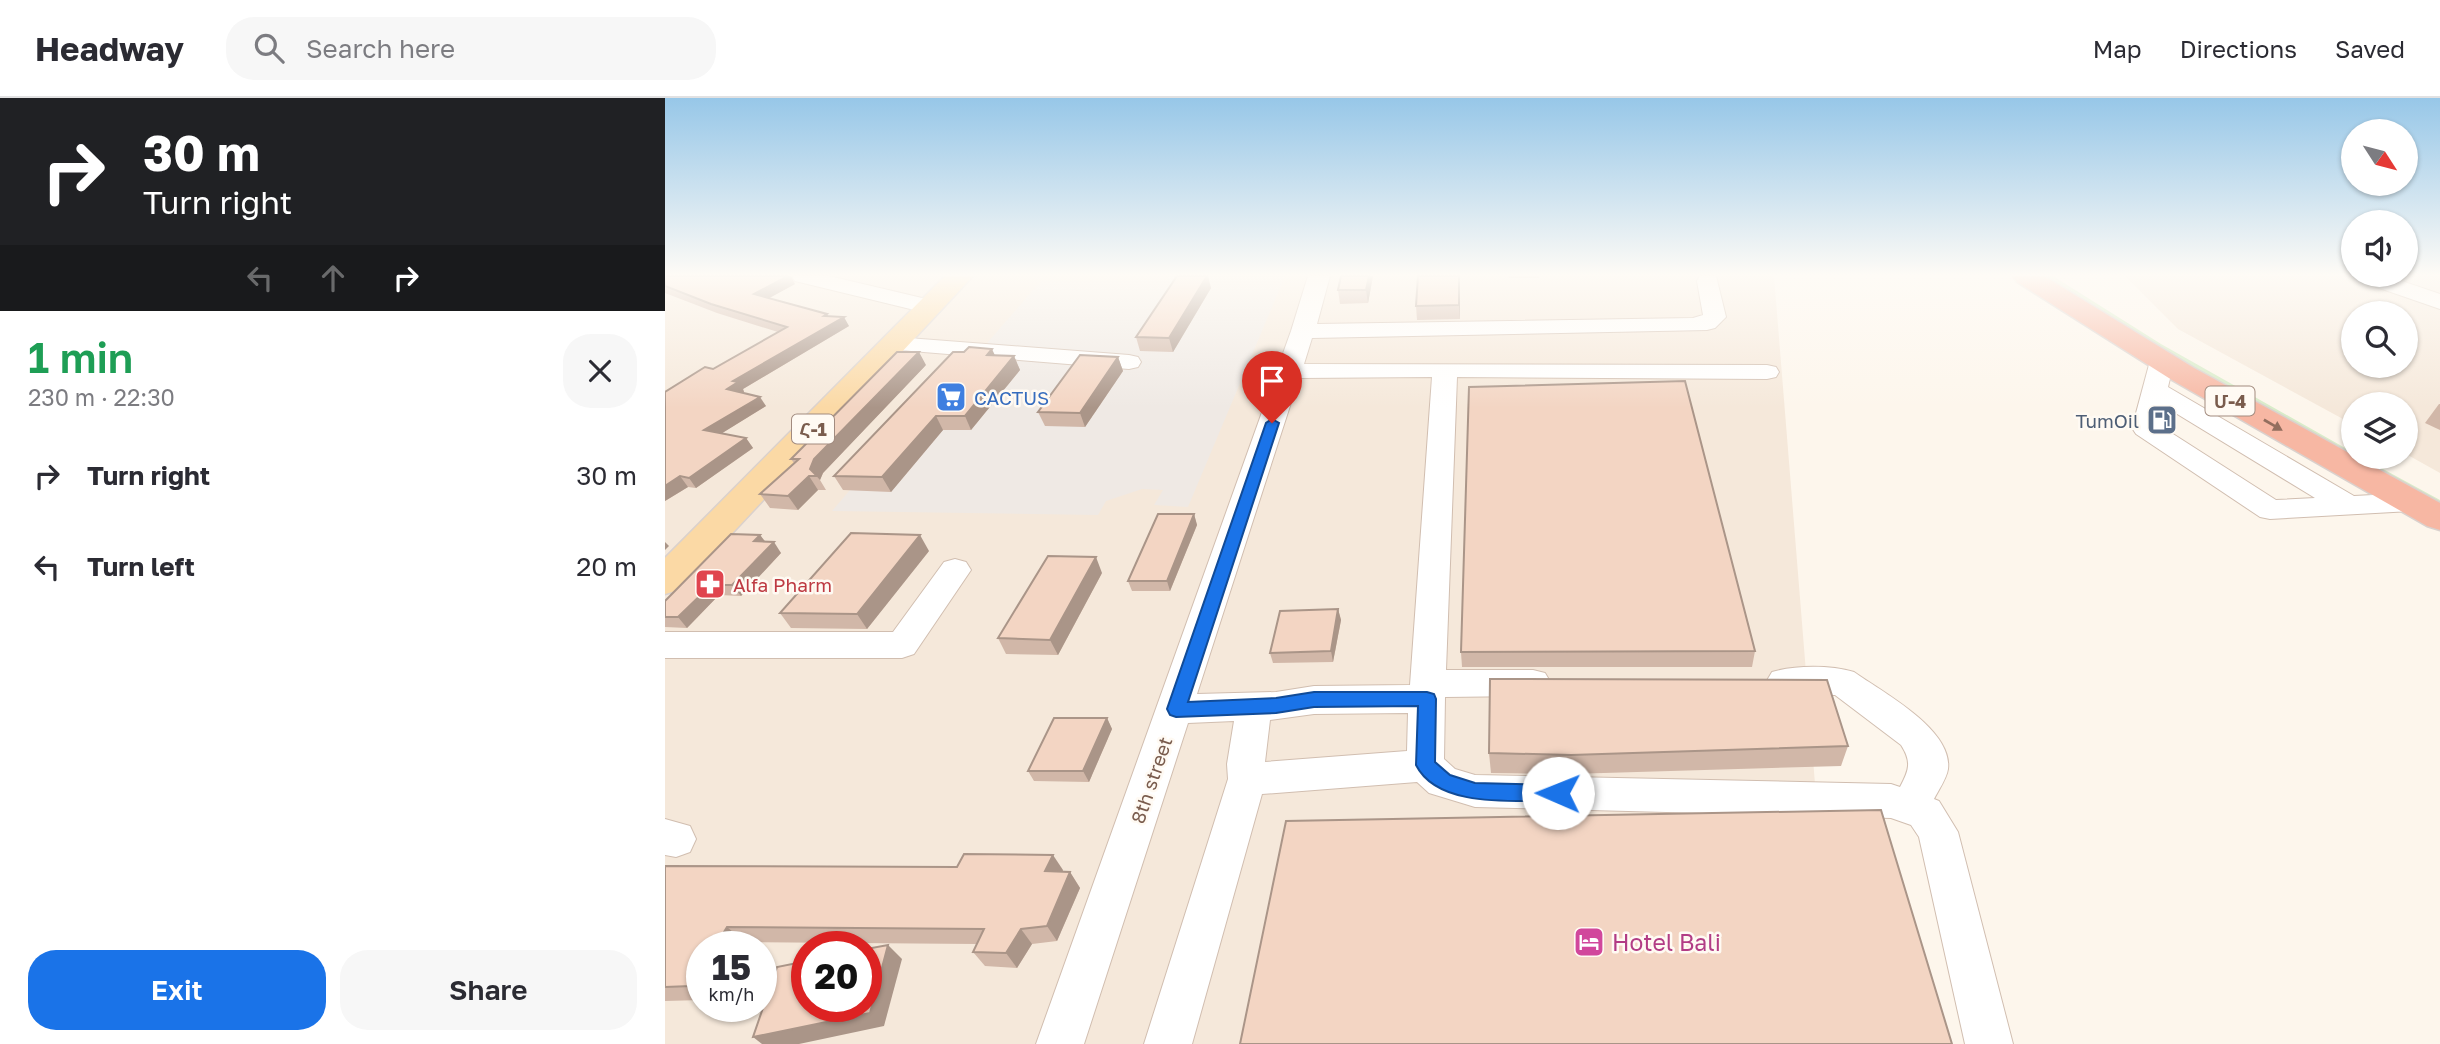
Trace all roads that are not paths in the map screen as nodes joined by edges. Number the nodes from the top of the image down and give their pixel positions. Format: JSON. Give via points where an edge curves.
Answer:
{"nodes":[{"id":1,"x":918,"y":320,"type":"edge"},
{"id":2,"x":1306,"y":320,"type":"edge"},
{"id":3,"x":1711,"y":320,"type":"edge"},
{"id":4,"x":2084,"y":320,"type":"edge"},
{"id":5,"x":2137,"y":320,"type":"edge"},
{"id":6,"x":1303,"y":331,"type":"junction"},
{"id":7,"x":895,"y":344,"type":"junction"},
{"id":8,"x":958,"y":349,"type":"junction"},
{"id":9,"x":1129,"y":362,"type":"dead end"},
{"id":10,"x":939,"y":369,"type":"edge"},
{"id":11,"x":1445,"y":370,"type":"junction"},
{"id":12,"x":1290,"y":371,"type":"junction"},
{"id":13,"x":1767,"y":372,"type":"dead end"},
{"id":14,"x":2158,"y":376,"type":"junction"},
{"id":15,"x":2341,"y":438,"type":"edge"},
{"id":16,"x":2389,"y":469,"type":"edge"},
{"id":17,"x":2425,"y":498,"type":"edge"},
{"id":18,"x":2348,"y":505,"type":"junction"},
{"id":19,"x":2440,"y":518,"type":"edge"},
{"id":20,"x":955,"y":570,"type":"dead end"},
{"id":21,"x":665,"y":581,"type":"edge"},
{"id":22,"x":665,"y":645,"type":"edge"},
{"id":23,"x":1746,"y":682,"type":"edge"},
{"id":24,"x":1566,"y":683,"type":"edge"},
{"id":25,"x":1427,"y":691,"type":"junction"},
{"id":26,"x":1254,"y":706,"type":"junction"},
{"id":27,"x":1176,"y":709,"type":"junction"},
{"id":28,"x":1425,"y":765,"type":"junction"},
{"id":29,"x":1247,"y":779,"type":"junction"},
{"id":30,"x":1910,"y":808,"type":"junction"},
{"id":31,"x":1060,"y":1044,"type":"edge"},
{"id":32,"x":1168,"y":1044,"type":"edge"},
{"id":33,"x":1989,"y":1044,"type":"edge"}],
"edges":[{"from":1,"to":7,"type":"main road","number":"Հ-1"},
{"from":2,"to":6,"type":"street","name":"8th street"},
{"from":3,"to":6,"type":"street","via":[[1693,326]]},
{"from":4,"to":14,"type":"highway","number":"Մ-4"},
{"from":5,"to":15,"type":"highway","number":"Մ-4"},
{"from":6,"to":12,"type":"street","name":"8th street"},
{"from":7,"to":8,"type":"street"},
{"from":7,"to":21,"type":"main road","number":"Հ-1"},
{"from":8,"to":9,"type":"street"},
{"from":8,"to":10,"type":"street"},
{"from":11,"to":12,"type":"street"},
{"from":11,"to":13,"type":"street"},
{"from":11,"to":25,"type":"street"},
{"from":12,"to":27,"type":"street","name":"8th street"},
{"from":14,"to":17,"type":"highway","number":"Մ-4","one_way":true},
{"from":14,"to":18,"type":"street"},
{"from":14,"to":18,"type":"street","via":[[2145,428],[2270,510]]},
{"from":16,"to":17,"type":"highway","number":"Մ-4"},
{"from":17,"to":18,"type":"street"},
{"from":17,"to":19,"type":"highway","number":"Մ-4"},
{"from":20,"to":22,"type":"street","via":[[902,645]]},
{"from":23,"to":30,"type":"street","via":[[1842,682],[1914,734],[1926,752],[1929,769]]},
{"from":24,"to":25,"type":"street"},
{"from":25,"to":26,"type":"street"},
{"from":25,"to":28,"type":"street"},
{"from":26,"to":27,"type":"street"},
{"from":26,"to":29,"type":"street"},
{"from":27,"to":31,"type":"street","name":"8th street"},
{"from":28,"to":29,"type":"street"},
{"from":28,"to":30,"type":"street","via":[[1443,782],[1475,791],[1891,801]]},
{"from":29,"to":32,"type":"street"},
{"from":30,"to":33,"type":"street","via":[[1925,814],[1938,832]]}]}
